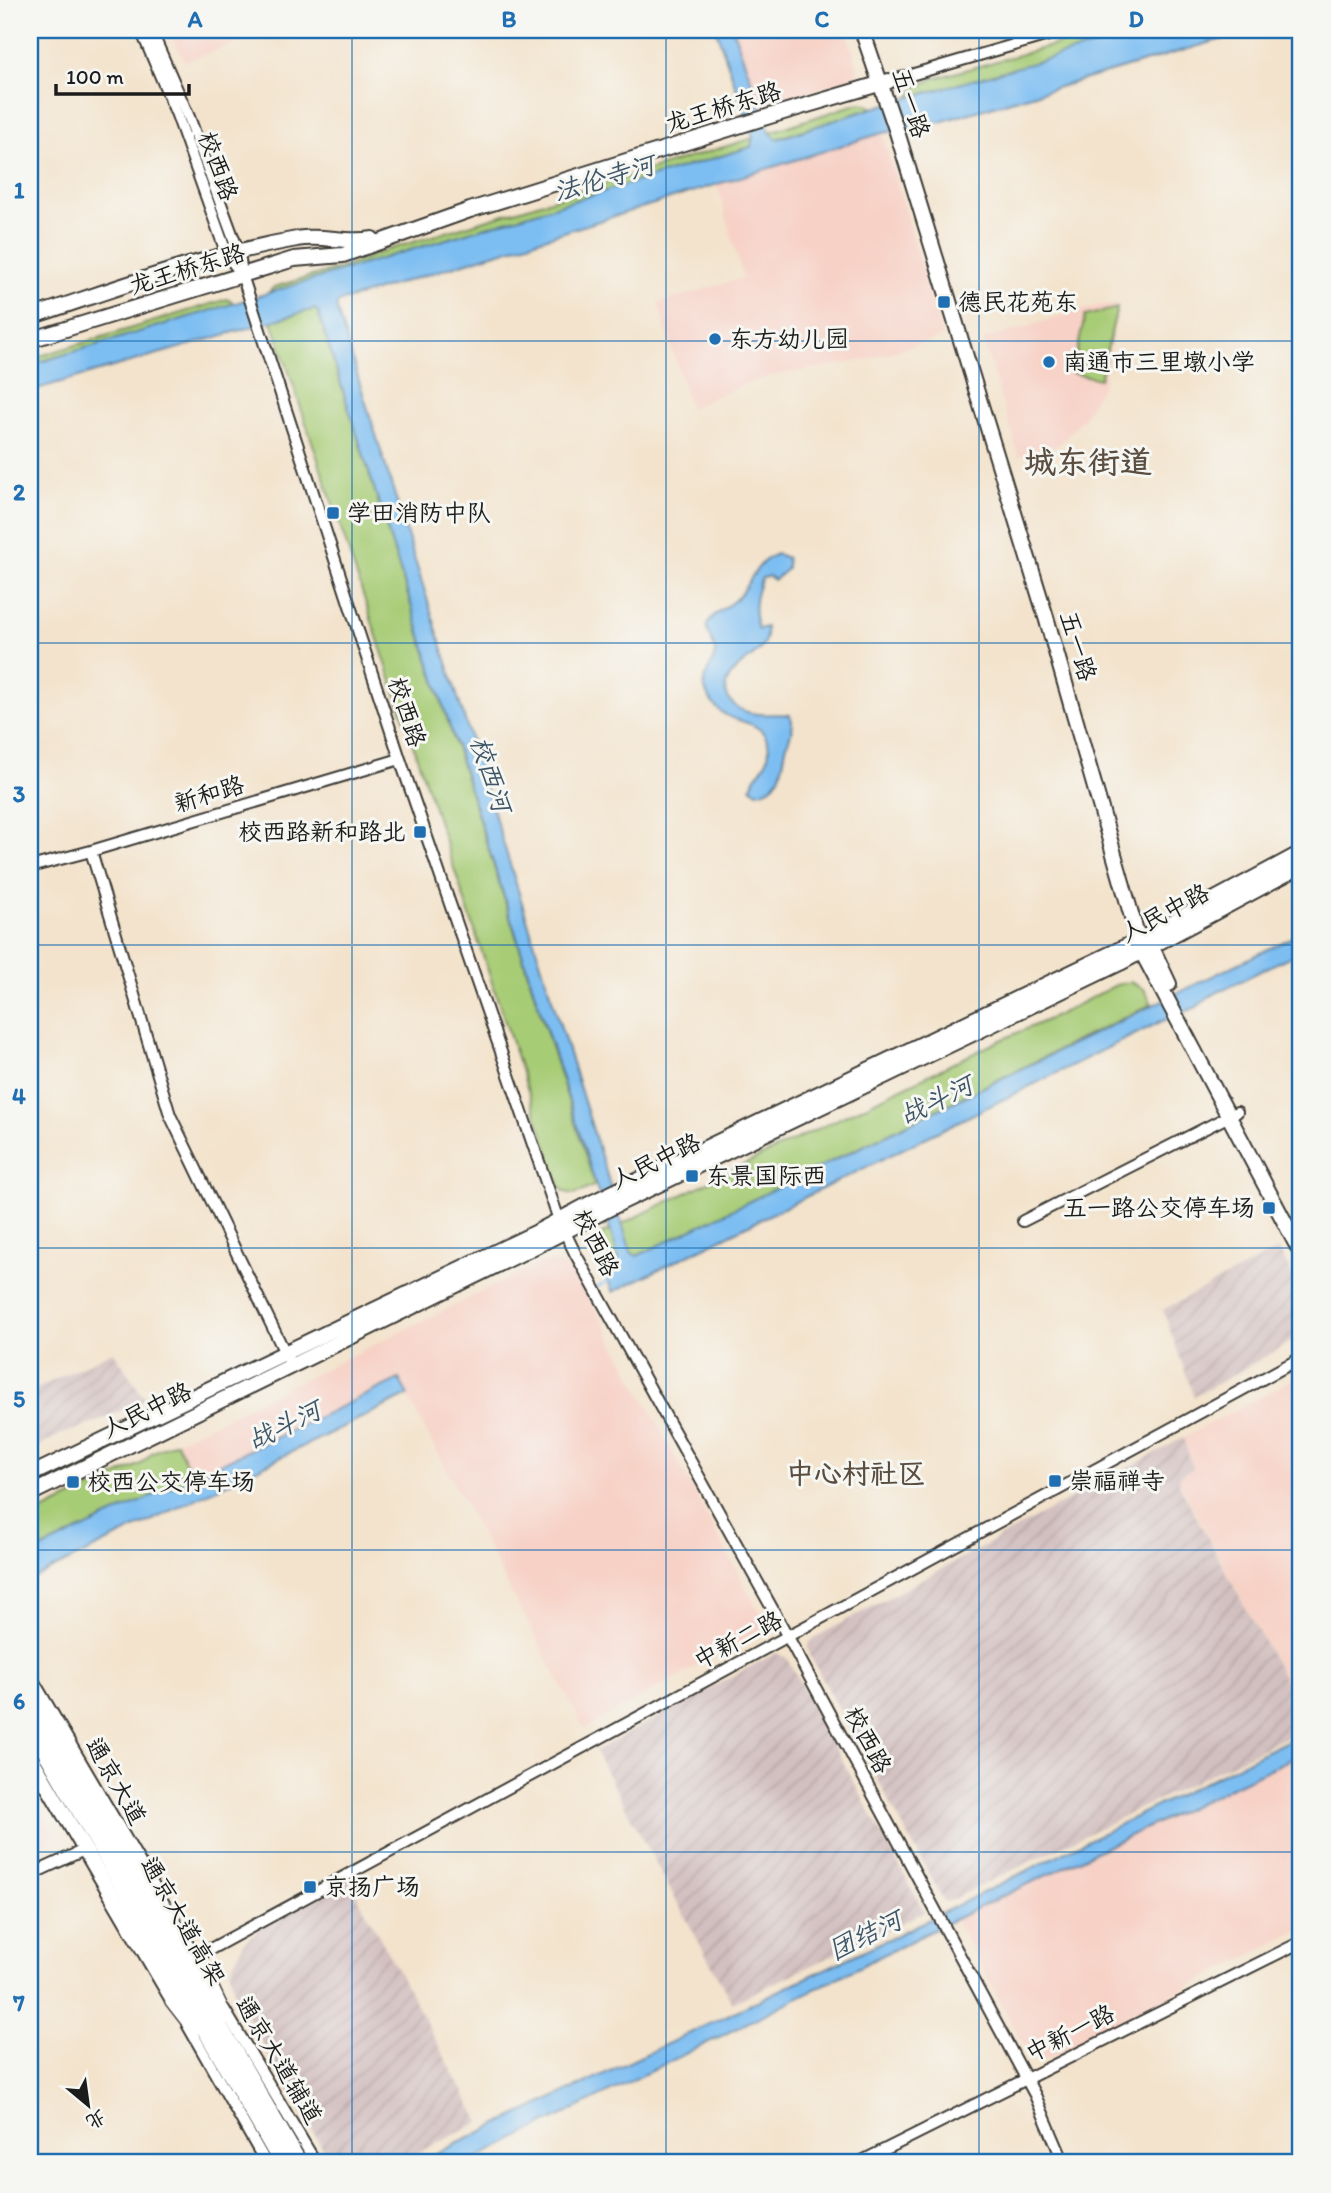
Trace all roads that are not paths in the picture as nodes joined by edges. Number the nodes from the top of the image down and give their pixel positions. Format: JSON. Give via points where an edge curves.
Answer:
{"nodes":[{"id":1,"x":141,"y":30,"type":"edge"},
{"id":2,"x":151,"y":30,"type":"edge"},
{"id":3,"x":862,"y":30,"type":"edge"},
{"id":4,"x":872,"y":30,"type":"edge"},
{"id":5,"x":1065,"y":30,"type":"edge"},
{"id":6,"x":886,"y":82,"type":"junction"},
{"id":7,"x":397,"y":234,"type":"junction"},
{"id":8,"x":233,"y":253,"type":"junction"},
{"id":9,"x":243,"y":275,"type":"junction"},
{"id":10,"x":30,"y":317,"type":"edge"},
{"id":11,"x":30,"y":340,"type":"edge"},
{"id":12,"x":400,"y":759,"type":"junction"},
{"id":13,"x":91,"y":851,"type":"junction"},
{"id":14,"x":1301,"y":853,"type":"edge"},
{"id":15,"x":1301,"y":866,"type":"edge"},
{"id":16,"x":30,"y":867,"type":"edge"},
{"id":17,"x":1144,"y":943,"type":"junction"},
{"id":18,"x":1180,"y":1016,"type":"junction"},
{"id":19,"x":1237,"y":1112,"type":"junction"},
{"id":20,"x":1023,"y":1221,"type":"dead end"},
{"id":21,"x":562,"y":1226,"type":"junction"},
{"id":22,"x":1301,"y":1237,"type":"edge"},
{"id":23,"x":1301,"y":1253,"type":"edge"},
{"id":24,"x":288,"y":1358,"type":"junction"},
{"id":25,"x":1301,"y":1358,"type":"edge"},
{"id":26,"x":30,"y":1475,"type":"edge"},
{"id":27,"x":30,"y":1493,"type":"edge"},
{"id":28,"x":788,"y":1637,"type":"junction"},
{"id":29,"x":30,"y":1679,"type":"edge"},
{"id":30,"x":30,"y":1701,"type":"edge"},
{"id":31,"x":30,"y":1724,"type":"edge"},
{"id":32,"x":30,"y":1756,"type":"edge"},
{"id":33,"x":84,"y":1850,"type":"junction"},
{"id":34,"x":30,"y":1875,"type":"edge"},
{"id":35,"x":147,"y":1917,"type":"junction"},
{"id":36,"x":1301,"y":1942,"type":"edge"},
{"id":37,"x":194,"y":1958,"type":"junction"},
{"id":38,"x":206,"y":1979,"type":"junction"},
{"id":39,"x":173,"y":2000,"type":"junction"},
{"id":40,"x":1025,"y":2079,"type":"junction"},
{"id":41,"x":251,"y":2110,"type":"junction"},
{"id":42,"x":268,"y":2111,"type":"junction"},
{"id":43,"x":266,"y":2163,"type":"edge"},
{"id":44,"x":282,"y":2163,"type":"edge"},
{"id":45,"x":299,"y":2163,"type":"edge"},
{"id":46,"x":316,"y":2163,"type":"edge"},
{"id":47,"x":858,"y":2163,"type":"edge"},
{"id":48,"x":1064,"y":2163,"type":"edge"}],
"edges":[{"from":1,"to":8,"type":"street","name":"校西路"},
{"from":2,"to":8,"type":"street","name":"校西路","via":[[184,107]]},
{"from":3,"to":6,"type":"main road","name":"五一路"},
{"from":4,"to":6,"type":"main road","name":"五一路"},
{"from":5,"to":6,"type":"street","name":"龙王桥东路"},
{"from":6,"to":7,"type":"main road","name":"龙王桥东路"},
{"from":6,"to":17,"type":"main road","name":"五一路"},
{"from":7,"to":8,"type":"main road","name":"龙王桥东路","via":[[364,241],[300,238]]},
{"from":7,"to":9,"type":"main road","name":"龙王桥东路","via":[[343,254],[294,260]]},
{"from":8,"to":9,"type":"street","name":"校西路"},
{"from":8,"to":10,"type":"main road","name":"龙王桥东路"},
{"from":9,"to":11,"type":"main road","name":"龙王桥东路"},
{"from":9,"to":12,"type":"street","name":"校西路"},
{"from":12,"to":13,"type":"street","name":"新和路"},
{"from":12,"to":21,"type":"street","name":"校西路"},
{"from":13,"to":16,"type":"street","name":"新和路"},
{"from":13,"to":24,"type":"street","via":[[170,1115]]},
{"from":14,"to":17,"type":"main road","name":"人民中路"},
{"from":15,"to":17,"type":"main road","name":"人民中路"},
{"from":17,"to":18,"type":"main road","name":"五一路"},
{"from":17,"to":21,"type":"main road","name":"人民中路"},
{"from":18,"to":19,"type":"main road","name":"五一路"},
{"from":18,"to":23,"type":"main road","name":"五一路"},
{"from":19,"to":20,"type":"street"},
{"from":19,"to":22,"type":"main road","name":"五一路"},
{"from":21,"to":24,"type":"main road","name":"人民中路"},
{"from":21,"to":28,"type":"street","name":"校西路"},
{"from":24,"to":26,"type":"main road","name":"人民中路"},
{"from":24,"to":27,"type":"main road","name":"人民中路"},
{"from":25,"to":28,"type":"street","name":"中新二路"},
{"from":28,"to":37,"type":"street","name":"中新二路"},
{"from":28,"to":40,"type":"street","name":"校西路"},
{"from":29,"to":37,"type":"main road","name":"通京大道"},
{"from":30,"to":35,"type":"highway","name":"通京大道高架"},
{"from":31,"to":35,"type":"highway","name":"通京大道高架"},
{"from":32,"to":33,"type":"main road"},
{"from":33,"to":34,"type":"street"},
{"from":33,"to":39,"type":"main road"},
{"from":35,"to":41,"type":"highway","name":"通京大道高架"},
{"from":35,"to":42,"type":"highway","name":"通京大道高架"},
{"from":36,"to":40,"type":"street","name":"中新一路"},
{"from":37,"to":38,"type":"main road","name":"通京大道"},
{"from":38,"to":42,"type":"highway"},
{"from":38,"to":46,"type":"street","name":"通京大道辅道"},
{"from":39,"to":41,"type":"highway"},
{"from":39,"to":43,"type":"street"},
{"from":40,"to":47,"type":"street","name":"中新一路"},
{"from":40,"to":48,"type":"street","name":"校西路"},
{"from":41,"to":44,"type":"highway","name":"通京大道高架"},
{"from":42,"to":45,"type":"highway","name":"通京大道高架"}]}
